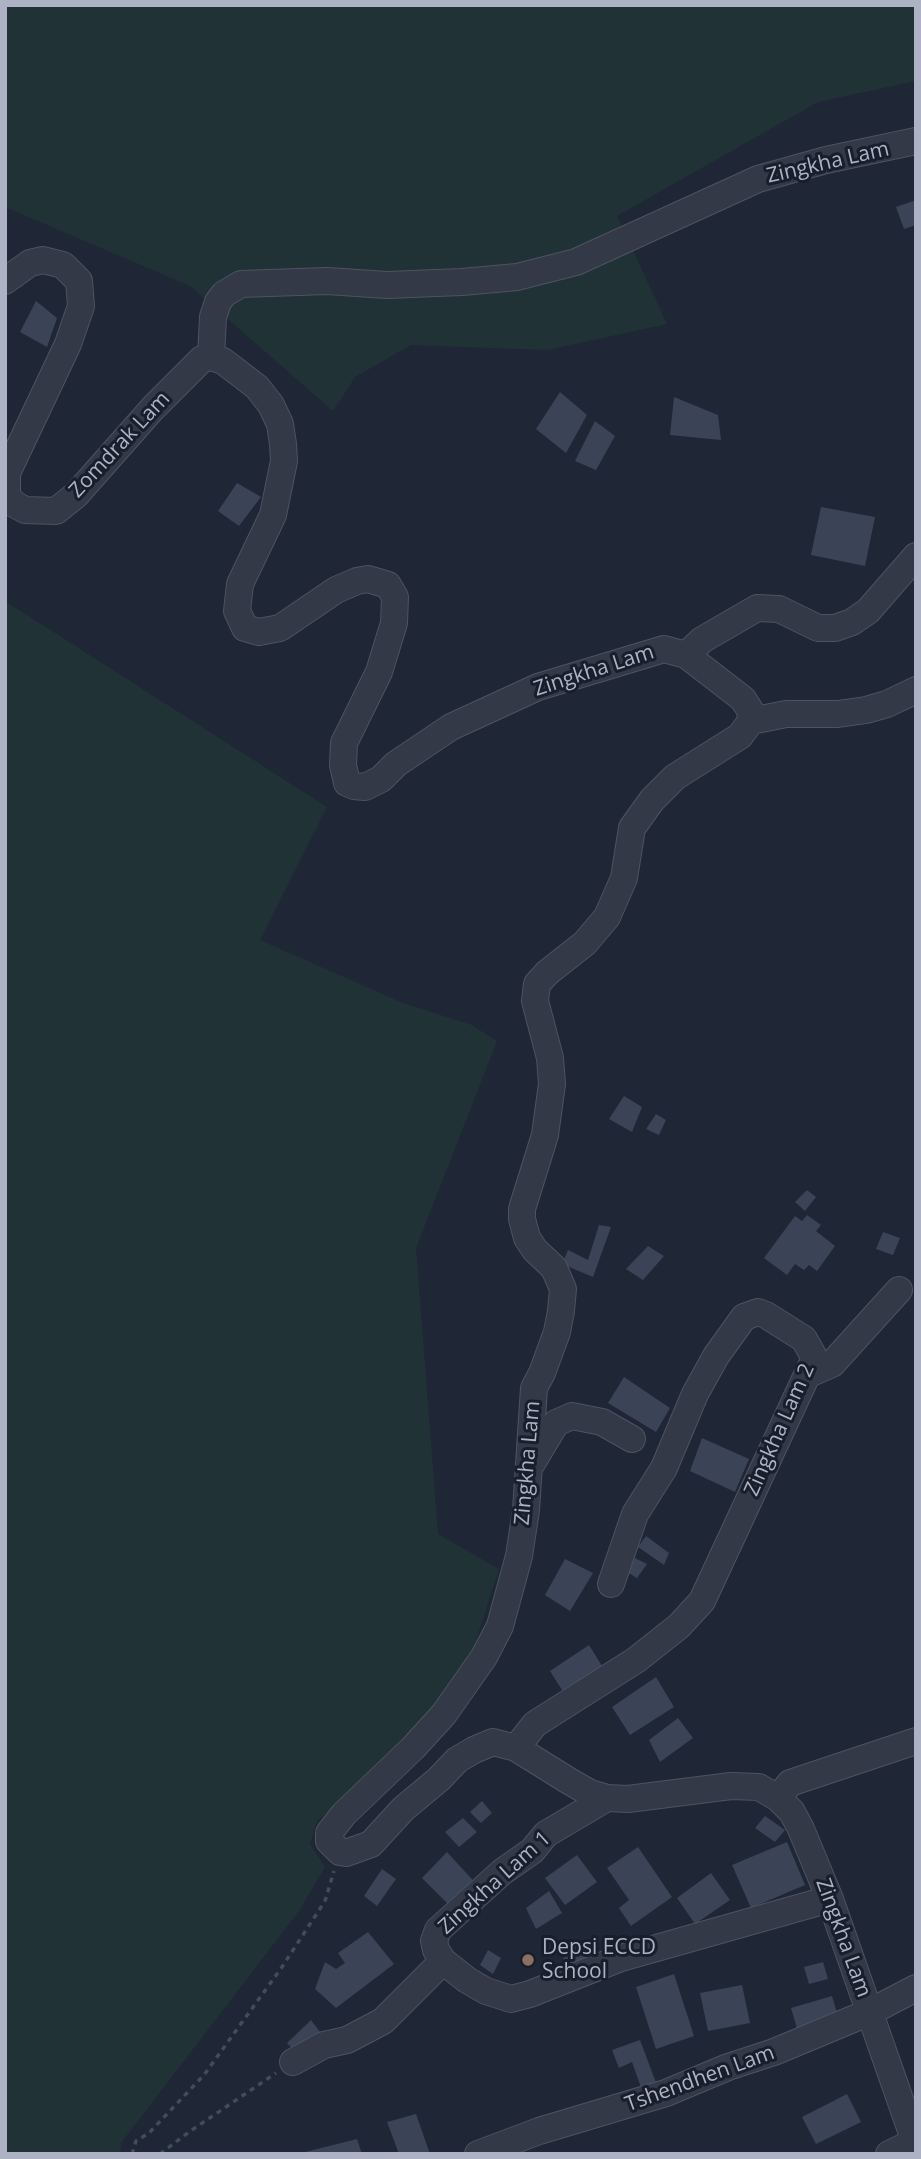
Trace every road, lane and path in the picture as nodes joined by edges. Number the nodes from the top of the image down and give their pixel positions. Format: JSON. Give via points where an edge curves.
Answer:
{"nodes":[{"id":1,"x":916,"y":141,"type":"edge"},
{"id":2,"x":5,"y":281,"type":"edge"},
{"id":3,"x":211,"y":357,"type":"junction"},
{"id":4,"x":916,"y":556,"type":"edge"},
{"id":5,"x":686,"y":655,"type":"junction"},
{"id":6,"x":916,"y":690,"type":"edge"},
{"id":7,"x":751,"y":721,"type":"junction"},
{"id":8,"x":899,"y":1290,"type":"dead end"},
{"id":9,"x":809,"y":1374,"type":"junction"},
{"id":10,"x":632,"y":1439,"type":"dead end"},
{"id":11,"x":527,"y":1471,"type":"junction"},
{"id":12,"x":611,"y":1584,"type":"dead end"},
{"id":13,"x":916,"y":1741,"type":"edge"},
{"id":14,"x":516,"y":1748,"type":"junction"},
{"id":15,"x":607,"y":1798,"type":"junction"},
{"id":16,"x":778,"y":1798,"type":"junction"},
{"id":17,"x":340,"y":1852,"type":"junction"},
{"id":18,"x":830,"y":1899,"type":"junction"},
{"id":19,"x":443,"y":1961,"type":"junction"},
{"id":20,"x":916,"y":1988,"type":"edge"},
{"id":21,"x":870,"y":2012,"type":"junction"},
{"id":22,"x":293,"y":2062,"type":"joint"},
{"id":23,"x":915,"y":2143,"type":"edge"},
{"id":24,"x":132,"y":2154,"type":"edge"},
{"id":25,"x":160,"y":2154,"type":"edge"},
{"id":26,"x":478,"y":2154,"type":"edge"},
{"id":27,"x":890,"y":2154,"type":"edge"}],
"edges":[{"from":1,"to":3,"type":"street","name":"Zingkha Lam","via":[[758,179],[587,257],[517,277],[387,285],[327,281],[241,284],[218,302],[212,317]]},
{"from":2,"to":3,"type":"street","name":"Zomdrak Lam","via":[[30,263],[43,260],[63,265],[79,281],[81,306],[68,344],[7,473],[7,495],[25,510],[56,511],[76,495],[153,408],[202,359]]},
{"from":3,"to":5,"type":"street","name":"Zingkha Lam","via":[[257,387],[280,424],[283,444],[274,515],[240,584],[237,611],[245,628],[259,632],[280,628],[357,580],[388,585],[395,597],[394,623],[379,672],[344,743],[348,783],[365,787],[381,779],[451,727],[538,687],[664,649]]},
{"from":4,"to":5,"type":"street","via":[[868,611],[852,622],[818,628],[779,609],[757,608],[702,640]]},
{"from":5,"to":7,"type":"street","name":"Zingkha Lam","via":[[743,699]]},
{"from":6,"to":7,"type":"street","via":[[866,710],[786,714]]},
{"from":7,"to":11,"type":"street","name":"Zingkha Lam","via":[[740,736],[675,777],[652,800],[632,828],[624,878],[607,917],[585,943],[537,984],[535,1001],[552,1084],[545,1135],[522,1219],[527,1238],[554,1268],[563,1289],[557,1332],[534,1388]]},
{"from":8,"to":9,"type":"street","via":[[832,1364]]},
{"from":9,"to":12,"type":"street","name":"Zingkha Lam 2","via":[[813,1355],[804,1339],[758,1312],[744,1317],[695,1394],[664,1468],[635,1514]]},
{"from":9,"to":14,"type":"street","name":"Zingkha Lam 2","via":[[702,1601],[636,1660],[535,1724]]},
{"from":10,"to":11,"type":"street","via":[[602,1422],[572,1416],[556,1423]]},
{"from":11,"to":17,"type":"street","name":"Zingkha Lam","via":[[519,1556],[500,1626],[444,1714],[328,1833]]},
{"from":13,"to":16,"type":"street","via":[[790,1783]]},
{"from":14,"to":15,"type":"street","via":[[569,1782]]},
{"from":14,"to":17,"type":"street","via":[[493,1742],[457,1760],[371,1844]]},
{"from":15,"to":16,"type":"street","via":[[731,1786],[759,1787]]},
{"from":15,"to":19,"type":"street","name":"Zingkha Lam 1","via":[[545,1834],[533,1851],[502,1872],[438,1930],[434,1941]]},
{"from":16,"to":18,"type":"street","name":"Zingkha Lam","via":[[797,1821]]},
{"from":17,"to":24,"type":"path","via":[[325,1901],[282,1967],[204,2075],[149,2133],[135,2141]]},
{"from":18,"to":19,"type":"street","name":"Zingkha Lam 1","via":[[621,1958],[511,1999],[477,1985]]},
{"from":18,"to":21,"type":"street","name":"Zingkha Lam"},
{"from":19,"to":22,"type":"street","via":[[383,2021]]},
{"from":20,"to":21,"type":"street","name":"Tshendhen Lam"},
{"from":21,"to":23,"type":"street","name":"Zingkha Lam"},
{"from":21,"to":26,"type":"street","name":"Tshendhen Lam","via":[[666,2093]]},
{"from":22,"to":25,"type":"path"},
{"from":23,"to":27,"type":"street"}]}
